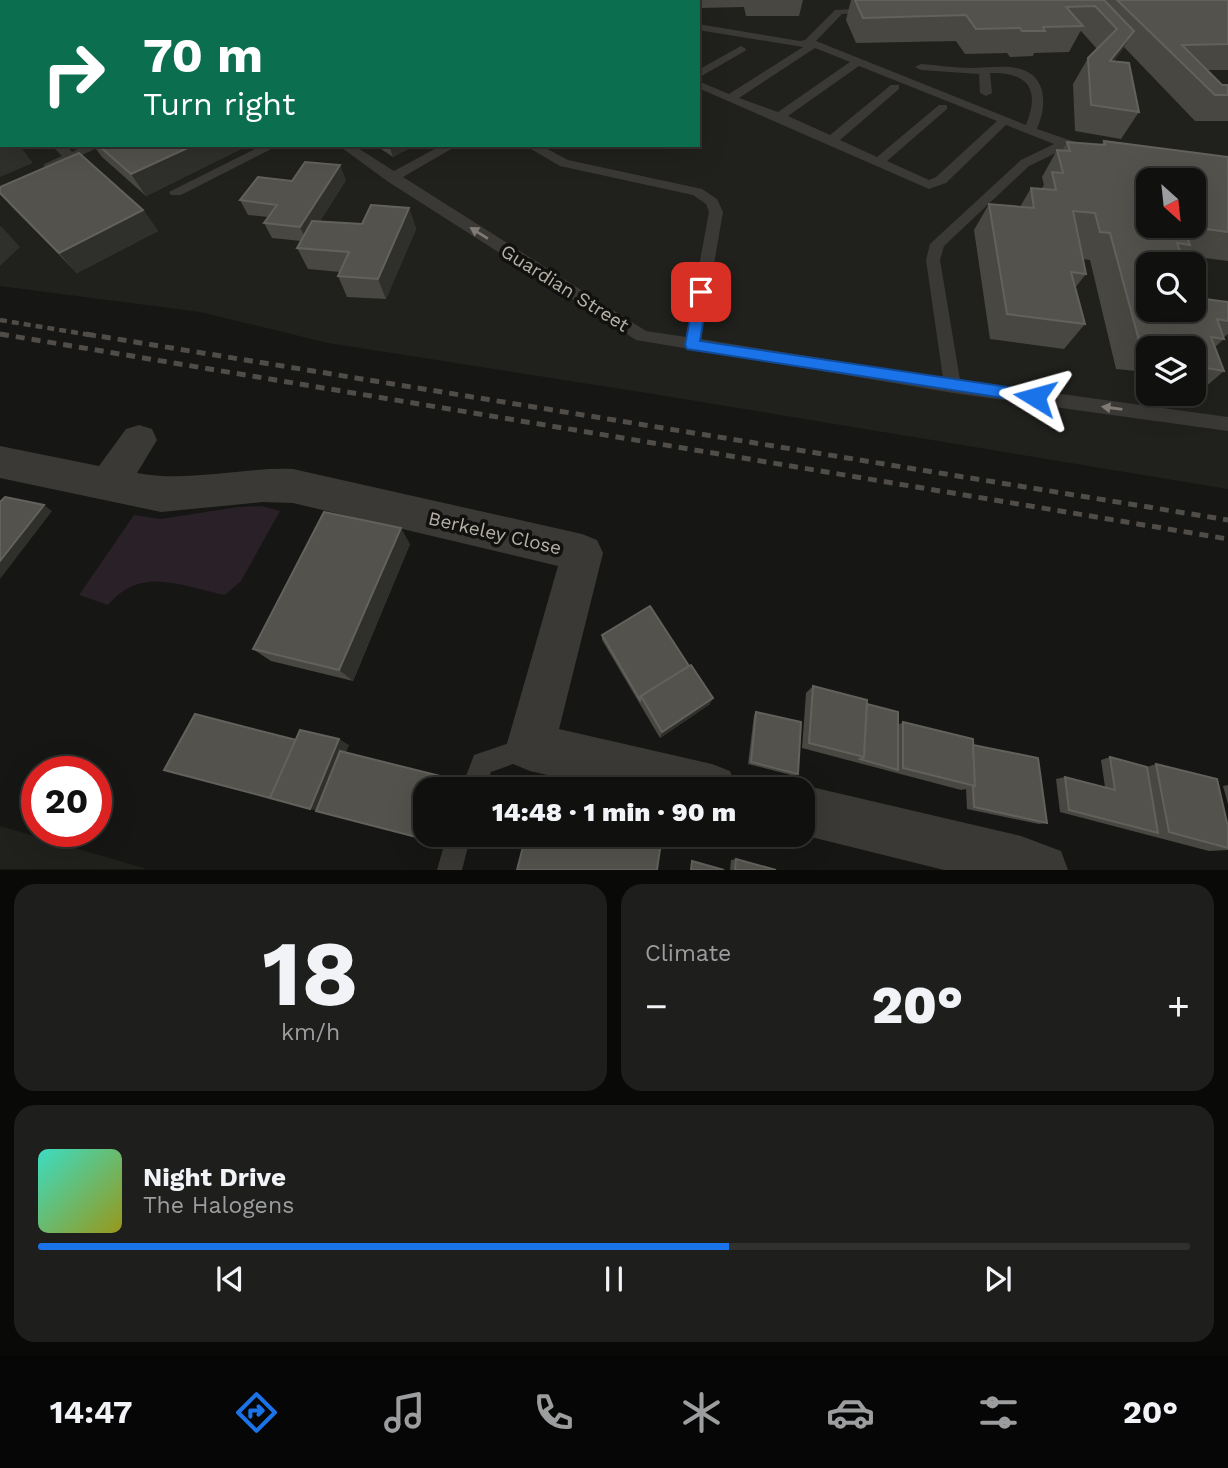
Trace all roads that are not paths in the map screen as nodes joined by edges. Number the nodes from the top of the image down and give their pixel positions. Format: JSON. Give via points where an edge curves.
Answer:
{"nodes":[{"id":1,"x":909,"y":0,"type":"edge"},
{"id":2,"x":700,"y":27,"type":"edge"},
{"id":3,"x":812,"y":43,"type":"junction"},
{"id":4,"x":741,"y":48,"type":"dead end"},
{"id":5,"x":858,"y":62,"type":"junction"},
{"id":6,"x":921,"y":67,"type":"dead end"},
{"id":7,"x":984,"y":70,"type":"junction"},
{"id":8,"x":700,"y":74,"type":"edge"},
{"id":9,"x":700,"y":85,"type":"edge"},
{"id":10,"x":895,"y":87,"type":"dead end"},
{"id":11,"x":986,"y":93,"type":"dead end"},
{"id":12,"x":730,"y":99,"type":"junction"},
{"id":13,"x":943,"y":107,"type":"dead end"},
{"id":14,"x":779,"y":117,"type":"junction"},
{"id":15,"x":1005,"y":120,"type":"junction"},
{"id":16,"x":1030,"y":130,"type":"junction"},
{"id":17,"x":832,"y":141,"type":"junction"},
{"id":18,"x":1064,"y":144,"type":"junction"},
{"id":19,"x":59,"y":147,"type":"edge"},
{"id":20,"x":93,"y":147,"type":"edge"},
{"id":21,"x":269,"y":147,"type":"edge"},
{"id":22,"x":347,"y":147,"type":"edge"},
{"id":23,"x":448,"y":147,"type":"edge"},
{"id":24,"x":534,"y":147,"type":"edge"},
{"id":25,"x":1103,"y":151,"type":"edge"},
{"id":26,"x":71,"y":157,"type":"junction"},
{"id":27,"x":879,"y":161,"type":"junction"},
{"id":28,"x":35,"y":173,"type":"edge"},
{"id":29,"x":392,"y":178,"type":"junction"},
{"id":30,"x":176,"y":192,"type":"dead end"},
{"id":31,"x":692,"y":345,"type":"junction"},
{"id":32,"x":953,"y":386,"type":"junction"},
{"id":33,"x":1228,"y":424,"type":"edge"},
{"id":34,"x":139,"y":440,"type":"dead end"},
{"id":35,"x":0,"y":462,"type":"edge"},
{"id":36,"x":108,"y":484,"type":"junction"},
{"id":37,"x":530,"y":747,"type":"junction"},
{"id":38,"x":478,"y":777,"type":"edge"},
{"id":39,"x":660,"y":777,"type":"edge"},
{"id":40,"x":815,"y":813,"type":"edge"},
{"id":41,"x":456,"y":847,"type":"edge"},
{"id":42,"x":449,"y":870,"type":"edge"},
{"id":43,"x":1042,"y":870,"type":"edge"}],
"edges":[{"from":1,"to":3,"type":"lane","via":[[894,10],[839,12]]},
{"from":2,"to":3,"type":"lane"},
{"from":3,"to":5,"type":"lane"},
{"from":3,"to":12,"type":"lane"},
{"from":4,"to":8,"type":"lane"},
{"from":5,"to":14,"type":"lane"},
{"from":5,"to":15,"type":"lane"},
{"from":6,"to":7,"type":"lane"},
{"from":7,"to":11,"type":"lane"},
{"from":7,"to":16,"type":"lane","via":[[1020,71],[1036,85],[1039,110]]},
{"from":9,"to":12,"type":"lane"},
{"from":10,"to":17,"type":"lane"},
{"from":12,"to":14,"type":"lane"},
{"from":13,"to":27,"type":"lane"},
{"from":14,"to":17,"type":"lane"},
{"from":15,"to":16,"type":"lane"},
{"from":15,"to":27,"type":"lane","via":[[941,180],[929,185]]},
{"from":16,"to":18,"type":"lane"},
{"from":17,"to":27,"type":"lane"},
{"from":18,"to":25,"type":"lane"},
{"from":18,"to":32,"type":"lane","via":[[1025,163],[937,244],[933,260]]},
{"from":19,"to":26,"type":"lane"},
{"from":20,"to":26,"type":"lane"},
{"from":21,"to":30,"type":"lane"},
{"from":22,"to":29,"type":"lane","name":"Guardian Street"},
{"from":23,"to":29,"type":"lane"},
{"from":24,"to":31,"type":"lane","via":[[564,163],[697,192],[712,202],[716,212]]},
{"from":26,"to":28,"type":"lane"},
{"from":31,"to":29,"type":"lane","name":"Guardian Street","one_way":true,"via":[[642,336]]},
{"from":31,"to":32,"type":"lane","name":"Guardian Street"},
{"from":33,"to":32,"type":"lane","name":"Guardian Street","one_way":true},
{"from":34,"to":36,"type":"street"},
{"from":35,"to":36,"type":"street","name":"Berkeley Close"},
{"from":36,"to":37,"type":"street","name":"Berkeley Close","via":[[161,495],[293,486],[582,553]]},
{"from":37,"to":38,"type":"lane","via":[[482,762]]},
{"from":37,"to":39,"type":"street"},
{"from":40,"to":43,"type":"street"},
{"from":41,"to":42,"type":"lane"}]}
